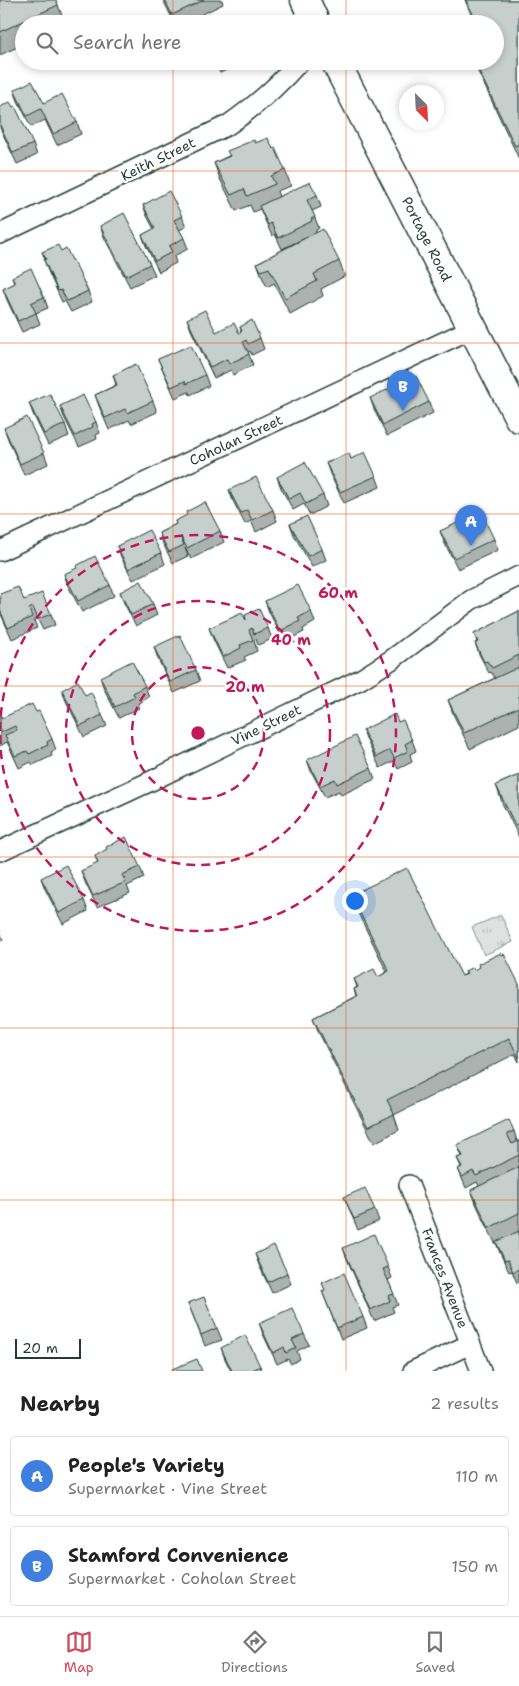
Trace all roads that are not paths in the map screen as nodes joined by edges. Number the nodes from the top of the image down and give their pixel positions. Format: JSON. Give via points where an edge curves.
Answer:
{"nodes":[{"id":1,"x":305,"y":0,"type":"edge"},
{"id":2,"x":312,"y":15,"type":"edge"},
{"id":3,"x":292,"y":70,"type":"edge"},
{"id":4,"x":340,"y":70,"type":"edge"},
{"id":5,"x":0,"y":234,"type":"edge"},
{"id":6,"x":473,"y":328,"type":"junction"},
{"id":7,"x":515,"y":400,"type":"edge"},
{"id":8,"x":0,"y":551,"type":"edge"},
{"id":9,"x":519,"y":576,"type":"edge"},
{"id":10,"x":0,"y":851,"type":"edge"},
{"id":11,"x":409,"y":1185,"type":"dead end"},
{"id":12,"x":470,"y":1344,"type":"junction"},
{"id":13,"x":413,"y":1371,"type":"edge"},
{"id":14,"x":481,"y":1371,"type":"edge"}],
"edges":[{"from":1,"to":2,"type":"main road"},
{"from":3,"to":5,"type":"street","name":"Keith Street","via":[[280,85],[228,125]]},
{"from":4,"to":6,"type":"main road","name":"Portage Road"},
{"from":6,"to":7,"type":"main road","name":"Portage Road"},
{"from":6,"to":8,"type":"street","name":"Coholan Street"},
{"from":9,"to":10,"type":"street","name":"Vine Street","via":[[471,600],[360,680]]},
{"from":11,"to":12,"type":"street","name":"Frances Avenue"},
{"from":12,"to":13,"type":"street"},
{"from":12,"to":14,"type":"street","name":"Frances Avenue"}]}
